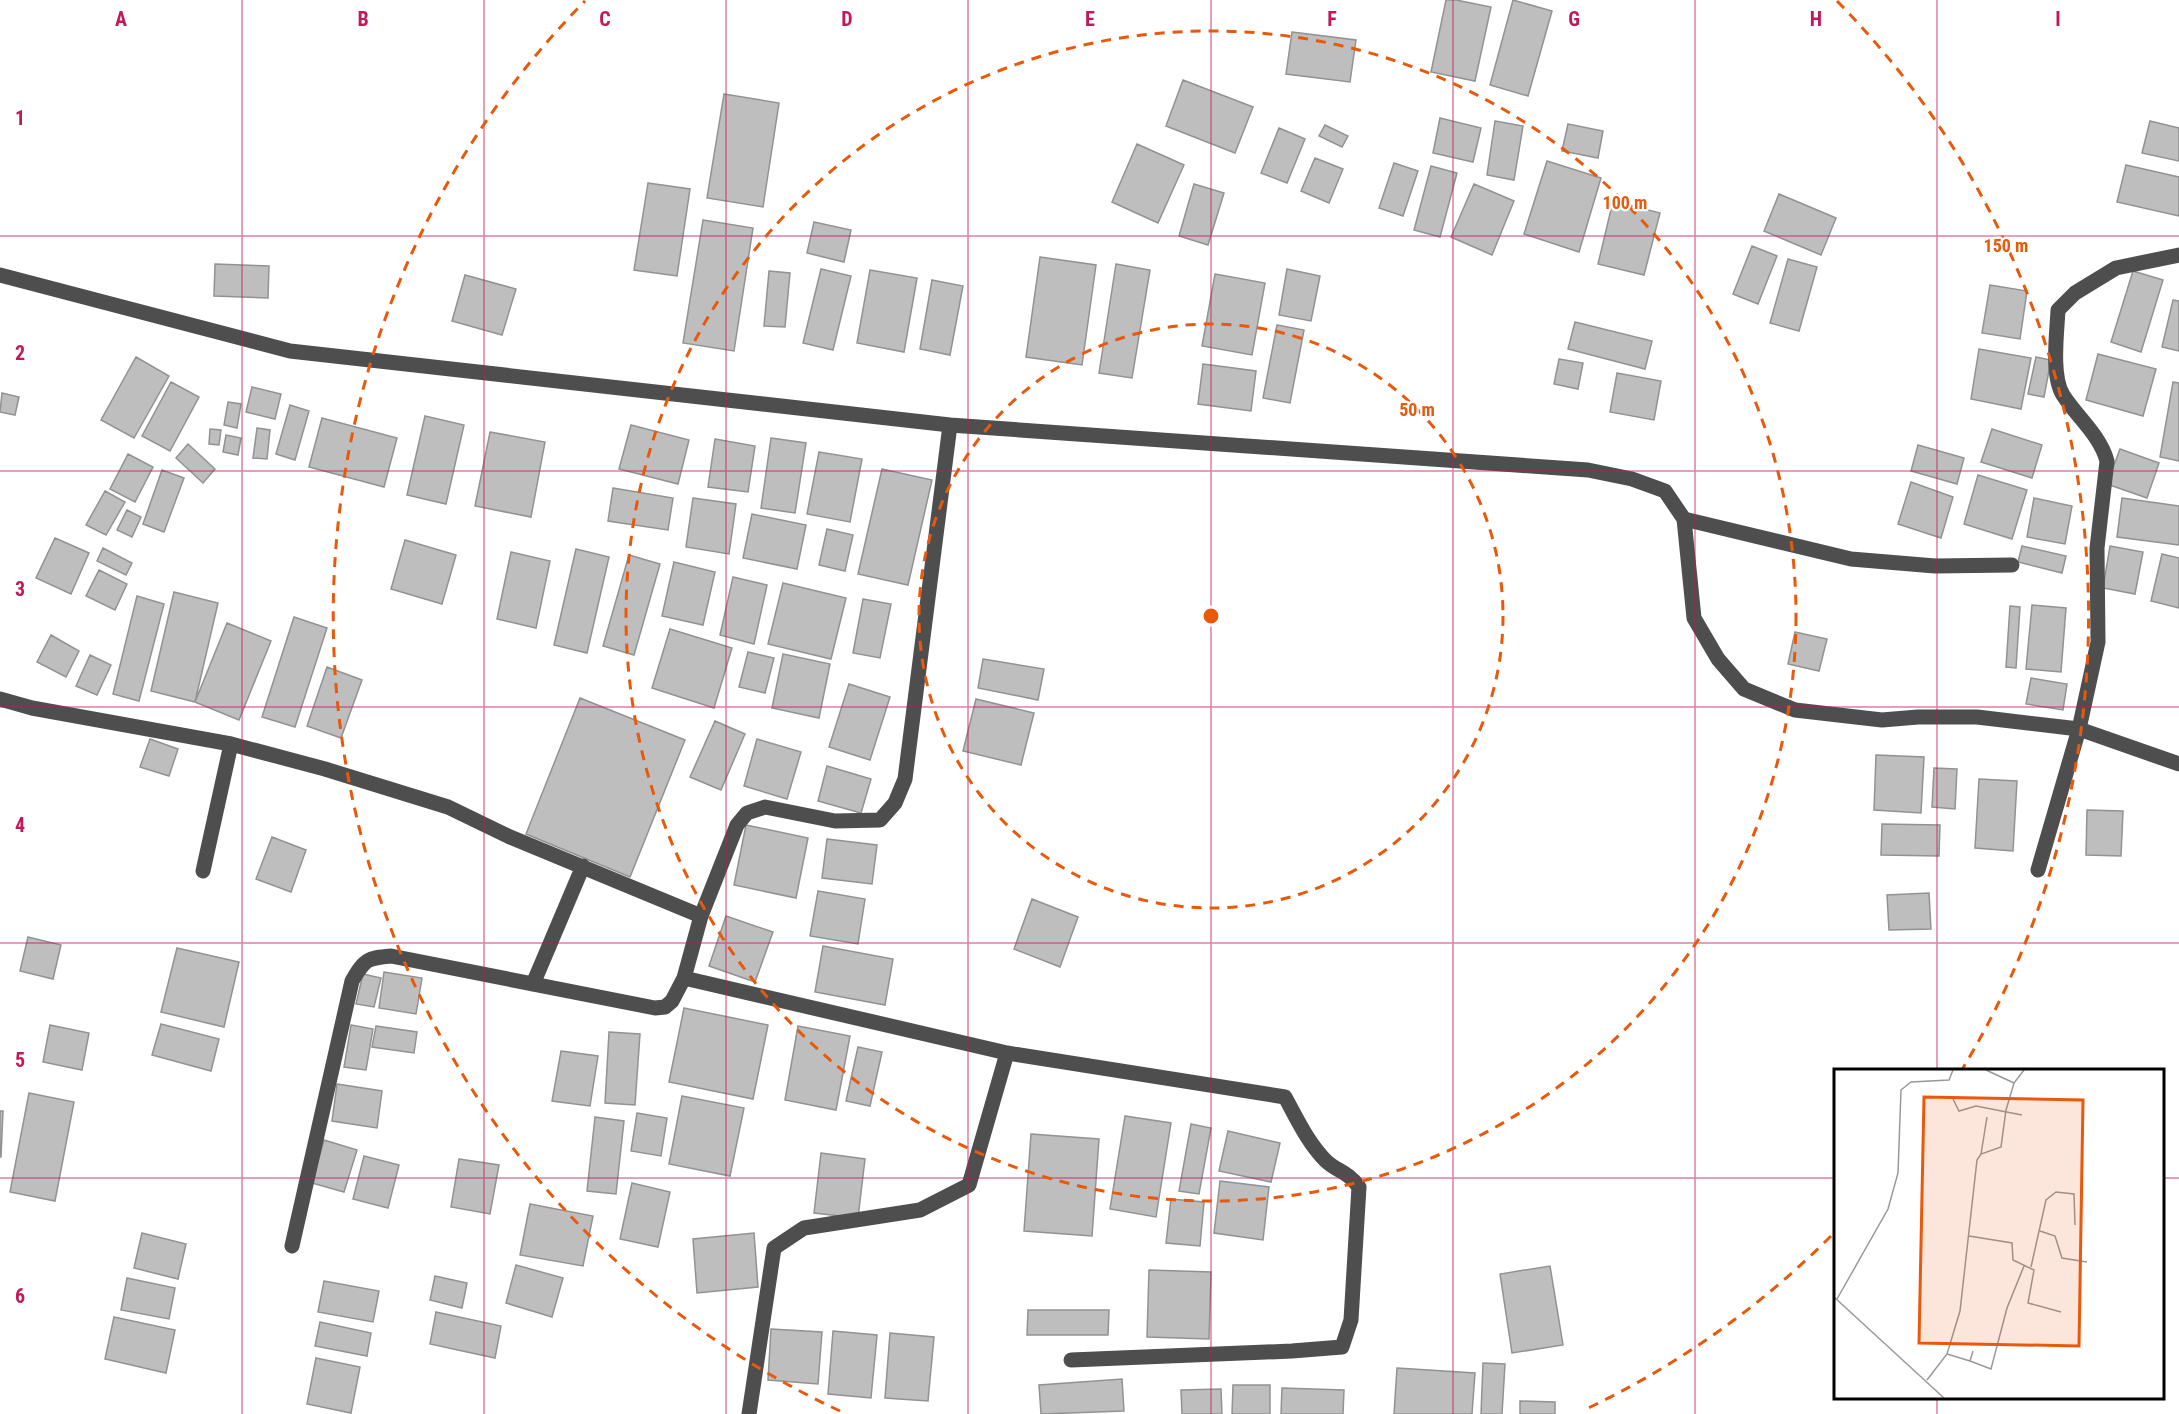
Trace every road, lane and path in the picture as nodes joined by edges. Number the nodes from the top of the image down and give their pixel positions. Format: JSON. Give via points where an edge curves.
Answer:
{"nodes":[{"id":1,"x":2179,"y":255,"type":"edge"},
{"id":2,"x":0,"y":274,"type":"edge"},
{"id":3,"x":950,"y":425,"type":"junction"},
{"id":4,"x":1684,"y":519,"type":"junction"},
{"id":5,"x":2012,"y":565,"type":"dead end"},
{"id":6,"x":0,"y":699,"type":"edge"},
{"id":7,"x":2079,"y":729,"type":"junction"},
{"id":8,"x":231,"y":744,"type":"junction"},
{"id":9,"x":2179,"y":764,"type":"edge"},
{"id":10,"x":583,"y":866,"type":"junction"},
{"id":11,"x":2038,"y":870,"type":"dead end"},
{"id":12,"x":203,"y":871,"type":"dead end"},
{"id":13,"x":701,"y":916,"type":"junction"},
{"id":14,"x":684,"y":978,"type":"junction"},
{"id":15,"x":533,"y":984,"type":"junction"},
{"id":16,"x":1007,"y":1053,"type":"junction"},
{"id":17,"x":292,"y":1246,"type":"dead end"},
{"id":18,"x":1071,"y":1360,"type":"dead end"},
{"id":19,"x":748,"y":1414,"type":"edge"}],
"edges":[{"from":1,"to":7,"type":"street","via":[[2116,268],[2075,293],[2058,310],[2057,370],[2062,393],[2104,449],[2108,461],[2097,548],[2098,642]]},
{"from":2,"to":3,"type":"street","via":[[290,351]]},
{"from":3,"to":4,"type":"street","via":[[1588,470],[1665,491]]},
{"from":3,"to":13,"type":"street","via":[[905,779],[895,803],[880,820],[835,821],[765,807],[747,813],[736,825]]},
{"from":4,"to":5,"type":"street","via":[[1851,559],[1935,566]]},
{"from":4,"to":7,"type":"street","via":[[1694,618],[1718,659],[1744,689],[1796,710],[1882,720],[1977,717]]},
{"from":6,"to":8,"type":"street"},
{"from":7,"to":9,"type":"street"},
{"from":7,"to":11,"type":"street"},
{"from":8,"to":10,"type":"street","via":[[325,768],[448,807]]},
{"from":8,"to":12,"type":"street"},
{"from":10,"to":13,"type":"street"},
{"from":10,"to":15,"type":"street"},
{"from":13,"to":14,"type":"street"},
{"from":14,"to":15,"type":"street","via":[[672,1001],[655,1008]]},
{"from":14,"to":16,"type":"street"},
{"from":15,"to":17,"type":"street","via":[[391,956],[370,958],[361,967],[352,981]]},
{"from":16,"to":18,"type":"street","via":[[1285,1097],[1306,1136],[1327,1162],[1351,1176],[1359,1187],[1351,1320],[1342,1347]]},
{"from":16,"to":19,"type":"street","via":[[969,1185],[921,1210],[804,1228],[774,1248]]}]}
